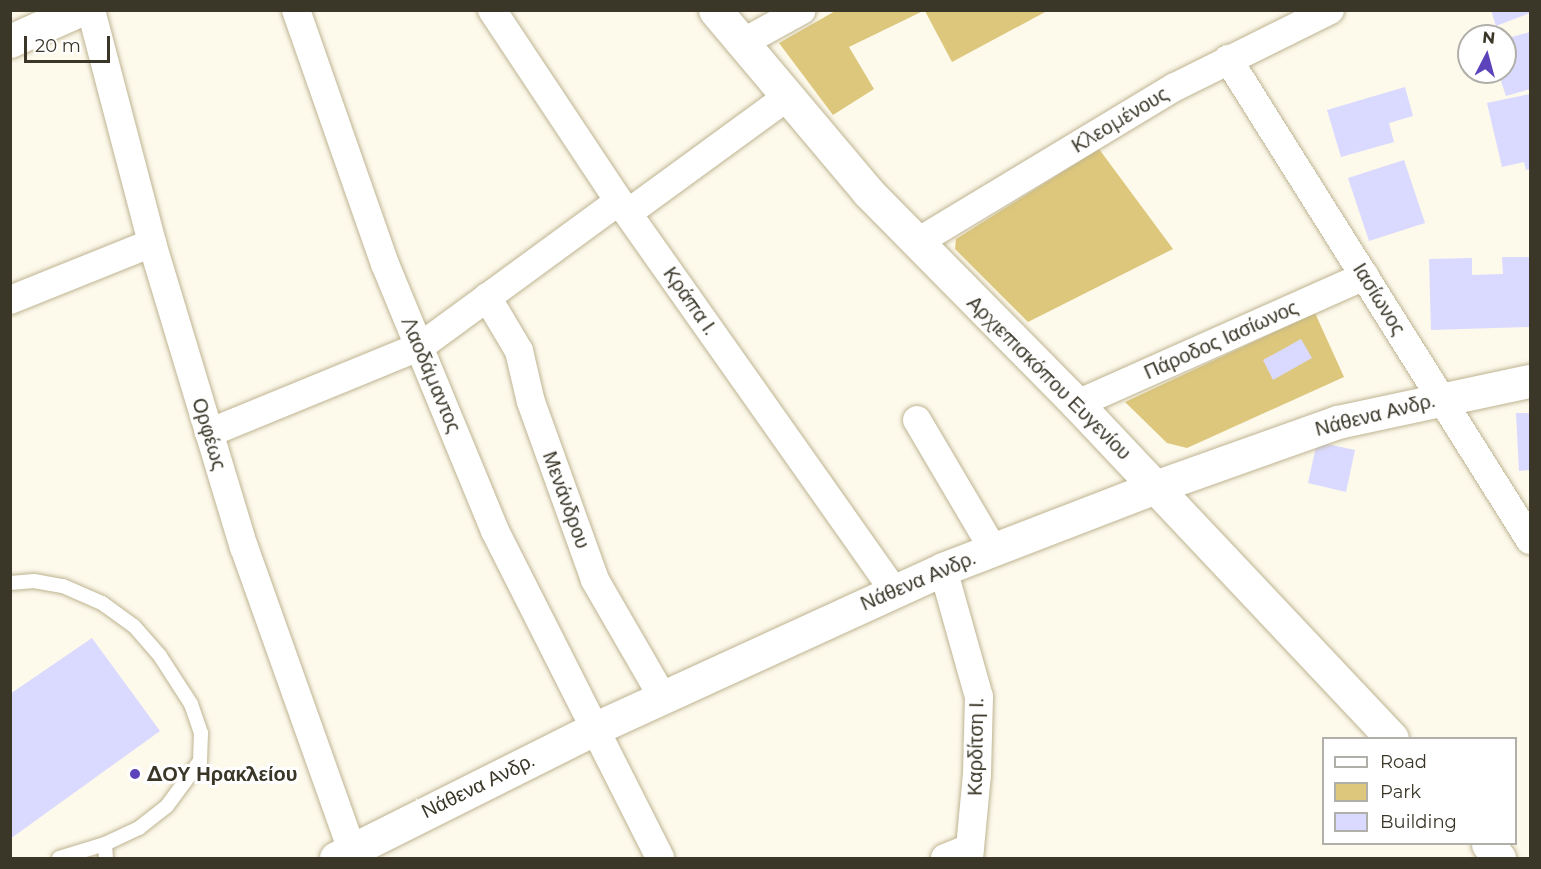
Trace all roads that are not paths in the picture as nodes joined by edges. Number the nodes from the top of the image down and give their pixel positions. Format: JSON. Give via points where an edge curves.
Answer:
{"nodes":[{"id":1,"x":79,"y":10,"type":"edge"},
{"id":2,"x":91,"y":10,"type":"edge"},
{"id":3,"x":296,"y":10,"type":"edge"},
{"id":4,"x":492,"y":10,"type":"edge"},
{"id":5,"x":715,"y":10,"type":"edge"},
{"id":6,"x":802,"y":10,"type":"edge"},
{"id":7,"x":1330,"y":10,"type":"edge"},
{"id":8,"x":10,"y":41,"type":"edge"},
{"id":9,"x":742,"y":43,"type":"junction"},
{"id":10,"x":1228,"y":58,"type":"junction"},
{"id":11,"x":787,"y":97,"type":"junction"},
{"id":12,"x":624,"y":207,"type":"junction"},
{"id":13,"x":152,"y":243,"type":"junction"},
{"id":14,"x":916,"y":243,"type":"junction"},
{"id":15,"x":1365,"y":276,"type":"junction"},
{"id":16,"x":488,"y":297,"type":"junction"},
{"id":17,"x":10,"y":300,"type":"edge"},
{"id":18,"x":421,"y":346,"type":"junction"},
{"id":19,"x":1530,"y":381,"type":"edge"},
{"id":20,"x":1440,"y":398,"type":"junction"},
{"id":21,"x":1077,"y":404,"type":"junction"},
{"id":22,"x":918,"y":420,"type":"dead end"},
{"id":23,"x":209,"y":433,"type":"junction"},
{"id":24,"x":1155,"y":487,"type":"junction"},
{"id":25,"x":1530,"y":540,"type":"edge"},
{"id":26,"x":993,"y":549,"type":"junction"},
{"id":27,"x":943,"y":569,"type":"junction"},
{"id":28,"x":10,"y":583,"type":"edge"},
{"id":29,"x":893,"y":590,"type":"junction"},
{"id":30,"x":662,"y":696,"type":"junction"},
{"id":31,"x":594,"y":729,"type":"junction"},
{"id":32,"x":1391,"y":737,"type":"edge"},
{"id":33,"x":1489,"y":845,"type":"edge"},
{"id":34,"x":106,"y":851,"type":"edge"},
{"id":35,"x":348,"y":855,"type":"edge"},
{"id":36,"x":962,"y":855,"type":"edge"},
{"id":37,"x":59,"y":858,"type":"edge"},
{"id":38,"x":660,"y":858,"type":"edge"},
{"id":39,"x":1499,"y":858,"type":"edge"}],
"edges":[{"from":1,"to":8,"type":"street"},
{"from":2,"to":13,"type":"street","name":"Ορφέως"},
{"from":3,"to":18,"type":"street","name":"Λαοδάμαντος","via":[[386,264]]},
{"from":4,"to":12,"type":"street","name":"Κράπα Ι."},
{"from":5,"to":9,"type":"street","name":"Αρχιεπισκόπου Ευγενίου"},
{"from":6,"to":9,"type":"street"},
{"from":7,"to":10,"type":"street","name":"Κλεομένους"},
{"from":9,"to":11,"type":"street","name":"Αρχιεπισκόπου Ευγενίου"},
{"from":10,"to":14,"type":"street","name":"Κλεομένους"},
{"from":10,"to":15,"type":"street","name":"Ιασίωνος"},
{"from":11,"to":12,"type":"street"},
{"from":11,"to":14,"type":"street","name":"Αρχιεπισκόπου Ευγενίου"},
{"from":12,"to":16,"type":"street"},
{"from":12,"to":29,"type":"street","name":"Κράπα Ι."},
{"from":13,"to":17,"type":"street"},
{"from":13,"to":23,"type":"street","name":"Ορφέως"},
{"from":14,"to":21,"type":"street","name":"Αρχιεπισκόπου Ευγενίου"},
{"from":15,"to":20,"type":"street","name":"Ιασίωνος"},
{"from":15,"to":21,"type":"street","name":"Πάροδος Ιασίωνος"},
{"from":16,"to":18,"type":"street"},
{"from":16,"to":30,"type":"street","name":"Μενάνδρου","via":[[519,351],[531,402],[595,580]]},
{"from":18,"to":23,"type":"street"},
{"from":18,"to":31,"type":"street","name":"Λαοδάμαντος","via":[[495,531]]},
{"from":19,"to":20,"type":"street","name":"Νάθενα Ανδρ."},
{"from":20,"to":24,"type":"street","name":"Νάθενα Ανδρ.","via":[[1338,422]]},
{"from":20,"to":25,"type":"street","name":"Ιασίωνος"},
{"from":21,"to":24,"type":"street","name":"Αρχιεπισκόπου Ευγενίου"},
{"from":22,"to":26,"type":"street"},
{"from":23,"to":35,"type":"street","name":"Ορφέως"},
{"from":24,"to":26,"type":"street","name":"Νάθενα Ανδρ."},
{"from":24,"to":32,"type":"street","name":"Αρχιεπισκόπου Ευγενίου"},
{"from":26,"to":27,"type":"street","name":"Νάθενα Ανδρ."},
{"from":27,"to":29,"type":"street","name":"Νάθενα Ανδρ."},
{"from":27,"to":36,"type":"street","name":"Καρδίτση Ι.","via":[[979,697]]},
{"from":28,"to":34,"type":"lane","via":[[34,581],[63,586],[102,603],[134,626],[160,656],[191,704],[201,733],[200,761],[167,806]]},
{"from":29,"to":30,"type":"street","name":"Νάθενα Ανδρ."},
{"from":30,"to":31,"type":"street","name":"Νάθενα Ανδρ."},
{"from":31,"to":35,"type":"street","name":"Νάθενα Ανδρ."},
{"from":31,"to":38,"type":"street","name":"Λαοδάμαντος"},
{"from":33,"to":39,"type":"street"},
{"from":34,"to":37,"type":"lane"}]}
